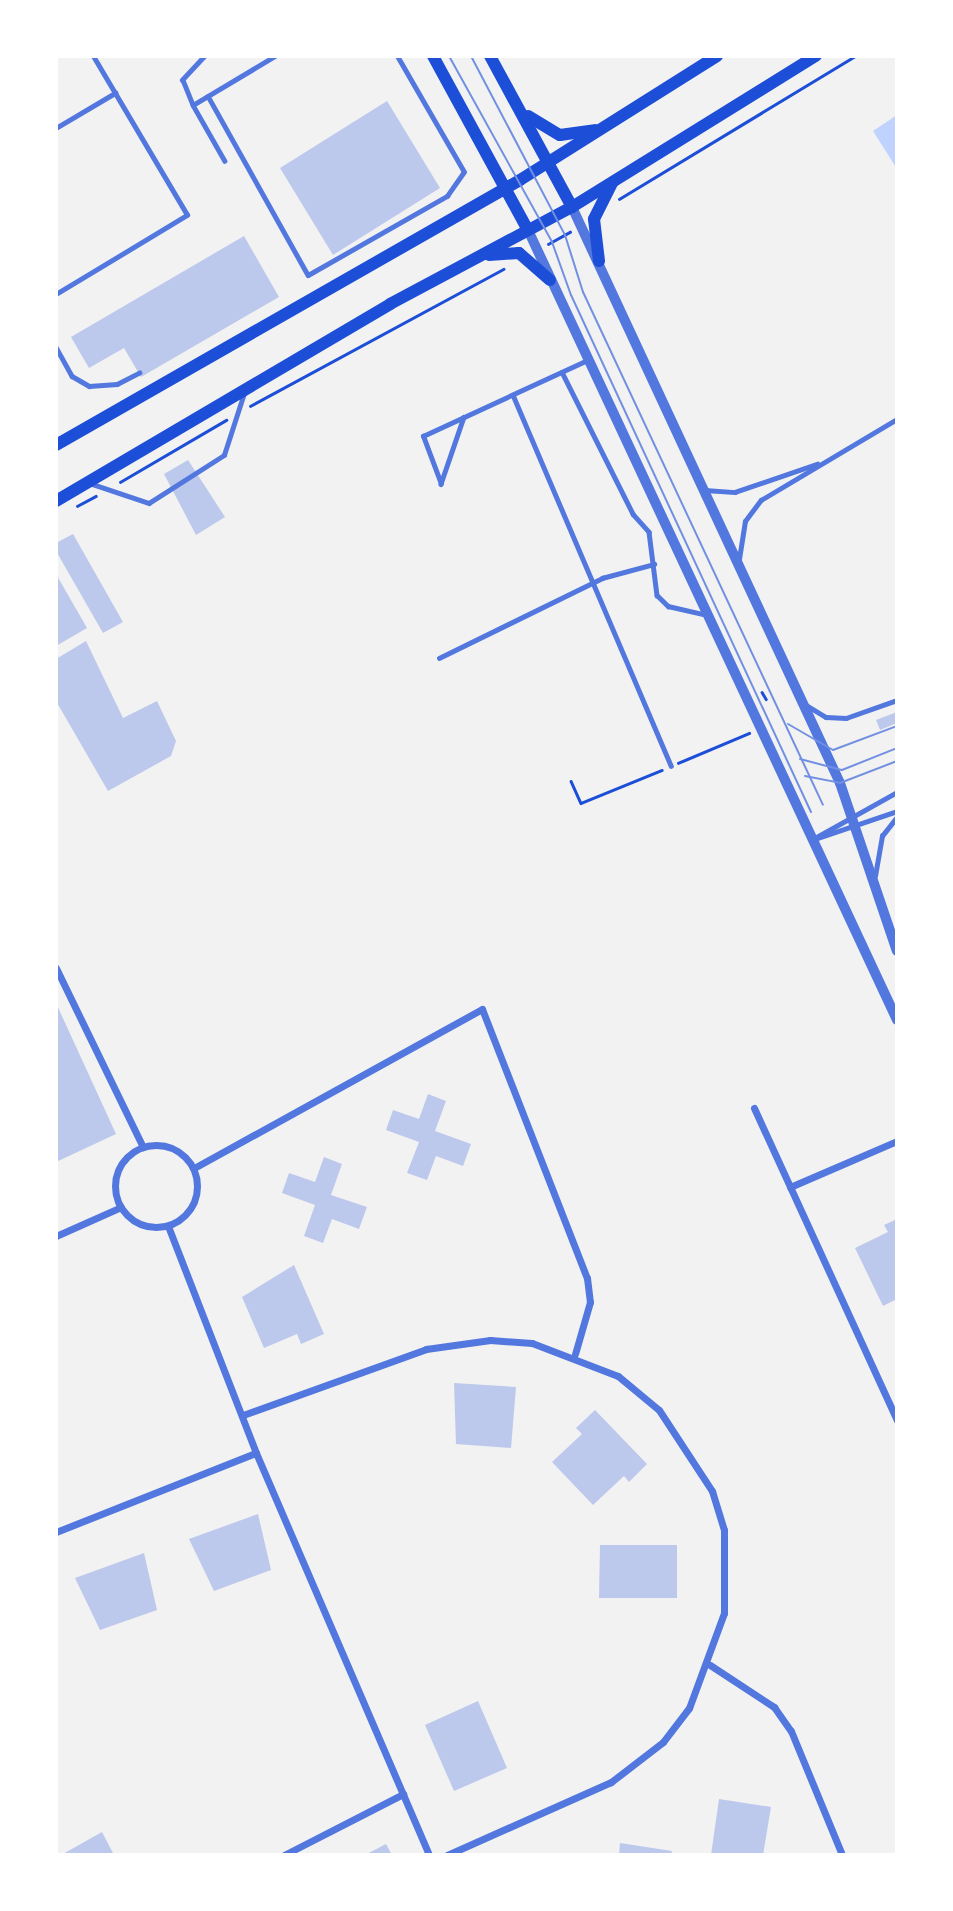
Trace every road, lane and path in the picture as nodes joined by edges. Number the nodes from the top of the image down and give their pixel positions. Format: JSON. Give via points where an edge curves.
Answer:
{"nodes":[{"id":1,"x":93,"y":56,"type":"edge"},
{"id":2,"x":205,"y":56,"type":"edge"},
{"id":3,"x":275,"y":56,"type":"edge"},
{"id":4,"x":397,"y":56,"type":"edge"},
{"id":5,"x":433,"y":56,"type":"edge"},
{"id":6,"x":490,"y":56,"type":"edge"},
{"id":7,"x":717,"y":56,"type":"edge"},
{"id":8,"x":816,"y":56,"type":"edge"},
{"id":9,"x":855,"y":56,"type":"edge"},
{"id":10,"x":115,"y":93,"type":"junction"},
{"id":11,"x":208,"y":96,"type":"junction"},
{"id":12,"x":193,"y":105,"type":"junction"},
{"id":13,"x":521,"y":108,"type":"junction"},
{"id":14,"x":609,"y":126,"type":"junction"},
{"id":15,"x":56,"y":128,"type":"edge"},
{"id":16,"x":225,"y":161,"type":"dead end"},
{"id":17,"x":550,"y":162,"type":"junction"},
{"id":18,"x":615,"y":178,"type":"junction"},
{"id":19,"x":507,"y":188,"type":"junction"},
{"id":20,"x":612,"y":204,"type":"dead end"},
{"id":21,"x":572,"y":207,"type":"junction"},
{"id":22,"x":582,"y":226,"type":"junction"},
{"id":23,"x":528,"y":230,"type":"junction"},
{"id":24,"x":531,"y":253,"type":"junction"},
{"id":25,"x":475,"y":258,"type":"junction"},
{"id":26,"x":599,"y":261,"type":"junction"},
{"id":27,"x":550,"y":280,"type":"joint"},
{"id":28,"x":56,"y":295,"type":"edge"},
{"id":29,"x":56,"y":347,"type":"edge"},
{"id":30,"x":584,"y":361,"type":"junction"},
{"id":31,"x":562,"y":372,"type":"junction"},
{"id":32,"x":139,"y":373,"type":"dead end"},
{"id":33,"x":245,"y":390,"type":"junction"},
{"id":34,"x":513,"y":395,"type":"junction"},
{"id":35,"x":238,"y":413,"type":"junction"},
{"id":36,"x":464,"y":418,"type":"junction"},
{"id":37,"x":897,"y":419,"type":"edge"},
{"id":38,"x":56,"y":445,"type":"edge"},
{"id":39,"x":834,"y":457,"type":"junction"},
{"id":40,"x":88,"y":482,"type":"junction"},
{"id":41,"x":108,"y":489,"type":"junction"},
{"id":42,"x":702,"y":489,"type":"junction"},
{"id":43,"x":56,"y":501,"type":"edge"},
{"id":44,"x":66,"y":512,"type":"dead end"},
{"id":45,"x":654,"y":564,"type":"junction"},
{"id":46,"x":739,"y":567,"type":"junction"},
{"id":47,"x":593,"y":583,"type":"junction"},
{"id":48,"x":704,"y":614,"type":"junction"},
{"id":49,"x":439,"y":658,"type":"dead end"},
{"id":50,"x":762,"y":692,"type":"dead end"},
{"id":51,"x":766,"y":699,"type":"dead end"},
{"id":52,"x":897,"y":700,"type":"edge"},
{"id":53,"x":805,"y":704,"type":"junction"},
{"id":54,"x":740,"y":737,"type":"dead end"},
{"id":55,"x":671,"y":766,"type":"junction"},
{"id":56,"x":571,"y":781,"type":"dead end"},
{"id":57,"x":897,"y":792,"type":"edge"},
{"id":58,"x":897,"y":811,"type":"edge"},
{"id":59,"x":851,"y":812,"type":"junction"},
{"id":60,"x":897,"y":817,"type":"edge"},
{"id":61,"x":857,"y":826,"type":"junction"},
{"id":62,"x":811,"y":840,"type":"junction"},
{"id":63,"x":875,"y":877,"type":"junction"},
{"id":64,"x":897,"y":951,"type":"edge"},
{"id":65,"x":56,"y":968,"type":"edge"},
{"id":66,"x":897,"y":1020,"type":"edge"},
{"id":67,"x":754,"y":1108,"type":"dead end"},
{"id":68,"x":897,"y":1141,"type":"edge"},
{"id":69,"x":143,"y":1147,"type":"junction"},
{"id":70,"x":194,"y":1168,"type":"junction"},
{"id":71,"x":790,"y":1187,"type":"junction"},
{"id":72,"x":121,"y":1207,"type":"junction"},
{"id":73,"x":168,"y":1226,"type":"junction"},
{"id":74,"x":56,"y":1236,"type":"edge"},
{"id":75,"x":575,"y":1354,"type":"junction"},
{"id":76,"x":243,"y":1415,"type":"junction"},
{"id":77,"x":897,"y":1421,"type":"edge"},
{"id":78,"x":256,"y":1453,"type":"junction"},
{"id":79,"x":56,"y":1532,"type":"edge"},
{"id":80,"x":710,"y":1665,"type":"junction"},
{"id":81,"x":404,"y":1794,"type":"junction"},
{"id":82,"x":284,"y":1855,"type":"edge"},
{"id":83,"x":429,"y":1855,"type":"edge"},
{"id":84,"x":447,"y":1855,"type":"edge"},
{"id":85,"x":842,"y":1855,"type":"edge"}],
"edges":[{"from":1,"to":10,"type":"lane"},
{"from":2,"to":12,"type":"lane","via":[[183,80]]},
{"from":3,"to":11,"type":"lane"},
{"from":4,"to":11,"type":"lane","via":[[464,172],[447,196],[308,275]]},
{"from":5,"to":19,"type":"main road"},
{"from":6,"to":13,"type":"main road"},
{"from":7,"to":14,"type":"main road"},
{"from":8,"to":18,"type":"main road"},
{"from":9,"to":20,"type":"path"},
{"from":10,"to":15,"type":"lane"},
{"from":10,"to":28,"type":"lane","via":[[187,215]]},
{"from":11,"to":12,"type":"lane"},
{"from":12,"to":16,"type":"lane"},
{"from":13,"to":14,"type":"main road","via":[[560,135]]},
{"from":13,"to":17,"type":"main road"},
{"from":14,"to":17,"type":"main road"},
{"from":17,"to":19,"type":"main road"},
{"from":17,"to":21,"type":"main road"},
{"from":18,"to":21,"type":"main road"},
{"from":18,"to":26,"type":"main road","via":[[594,219]]},
{"from":19,"to":23,"type":"main road"},
{"from":19,"to":38,"type":"main road"},
{"from":21,"to":22,"type":"street"},
{"from":21,"to":23,"type":"main road"},
{"from":22,"to":24,"type":"path"},
{"from":22,"to":26,"type":"street"},
{"from":23,"to":24,"type":"street"},
{"from":23,"to":25,"type":"main road"},
{"from":24,"to":25,"type":"main road"},
{"from":24,"to":27,"type":"main road"},
{"from":24,"to":35,"type":"path"},
{"from":25,"to":33,"type":"main road"},
{"from":26,"to":42,"type":"street"},
{"from":27,"to":30,"type":"street"},
{"from":29,"to":32,"type":"lane","via":[[72,376],[89,386],[117,384]]},
{"from":30,"to":31,"type":"lane"},
{"from":30,"to":48,"type":"street"},
{"from":31,"to":34,"type":"lane"},
{"from":31,"to":45,"type":"lane","via":[[633,514],[649,532]]},
{"from":33,"to":35,"type":"lane"},
{"from":33,"to":40,"type":"main road"},
{"from":34,"to":36,"type":"lane"},
{"from":34,"to":47,"type":"lane"},
{"from":35,"to":41,"type":"path"},
{"from":35,"to":41,"type":"lane","via":[[224,455],[149,503]]},
{"from":36,"to":36,"type":"lane","via":[[423,436],[441,484],[449,462]]},
{"from":37,"to":39,"type":"lane"},
{"from":39,"to":42,"type":"lane","via":[[736,492]]},
{"from":39,"to":46,"type":"lane","via":[[772,492],[751,512]]},
{"from":40,"to":41,"type":"lane"},
{"from":40,"to":43,"type":"main road"},
{"from":41,"to":44,"type":"path"},
{"from":42,"to":46,"type":"street"},
{"from":45,"to":47,"type":"lane"},
{"from":45,"to":48,"type":"lane","via":[[652,582],[668,606]]},
{"from":46,"to":53,"type":"street"},
{"from":47,"to":49,"type":"lane"},
{"from":47,"to":55,"type":"lane"},
{"from":48,"to":62,"type":"street"},
{"from":50,"to":51,"type":"path"},
{"from":52,"to":53,"type":"lane","via":[[846,718],[826,717]]},
{"from":53,"to":59,"type":"street"},
{"from":54,"to":55,"type":"path"},
{"from":55,"to":56,"type":"path","via":[[581,803]]},
{"from":57,"to":59,"type":"lane"},
{"from":58,"to":61,"type":"lane"},
{"from":59,"to":61,"type":"street"},
{"from":59,"to":62,"type":"lane"},
{"from":60,"to":63,"type":"lane","via":[[882,836]]},
{"from":61,"to":62,"type":"lane"},
{"from":61,"to":63,"type":"street"},
{"from":62,"to":66,"type":"street"},
{"from":63,"to":64,"type":"street"},
{"from":65,"to":69,"type":"street"},
{"from":67,"to":71,"type":"street"},
{"from":68,"to":71,"type":"street"},
{"from":69,"to":70,"type":"street","via":[[174,1149]]},
{"from":69,"to":72,"type":"street","via":[[121,1165],[116,1186]]},
{"from":70,"to":73,"type":"street","via":[[197,1196],[181,1220]]},
{"from":70,"to":75,"type":"street","via":[[482,1009],[587,1278],[590,1302]]},
{"from":71,"to":77,"type":"street"},
{"from":72,"to":73,"type":"street","via":[[138,1223]]},
{"from":72,"to":74,"type":"street"},
{"from":73,"to":76,"type":"street"},
{"from":75,"to":76,"type":"street","via":[[490,1340],[426,1349]]},
{"from":75,"to":80,"type":"street","via":[[618,1376],[659,1410],[712,1491],[727,1572]]},
{"from":76,"to":78,"type":"street"},
{"from":78,"to":79,"type":"street"},
{"from":78,"to":81,"type":"street"},
{"from":80,"to":84,"type":"street","via":[[689,1709],[641,1763],[562,1807]]},
{"from":80,"to":85,"type":"street","via":[[774,1707],[791,1731]]},
{"from":81,"to":82,"type":"street"},
{"from":81,"to":83,"type":"street"}]}
